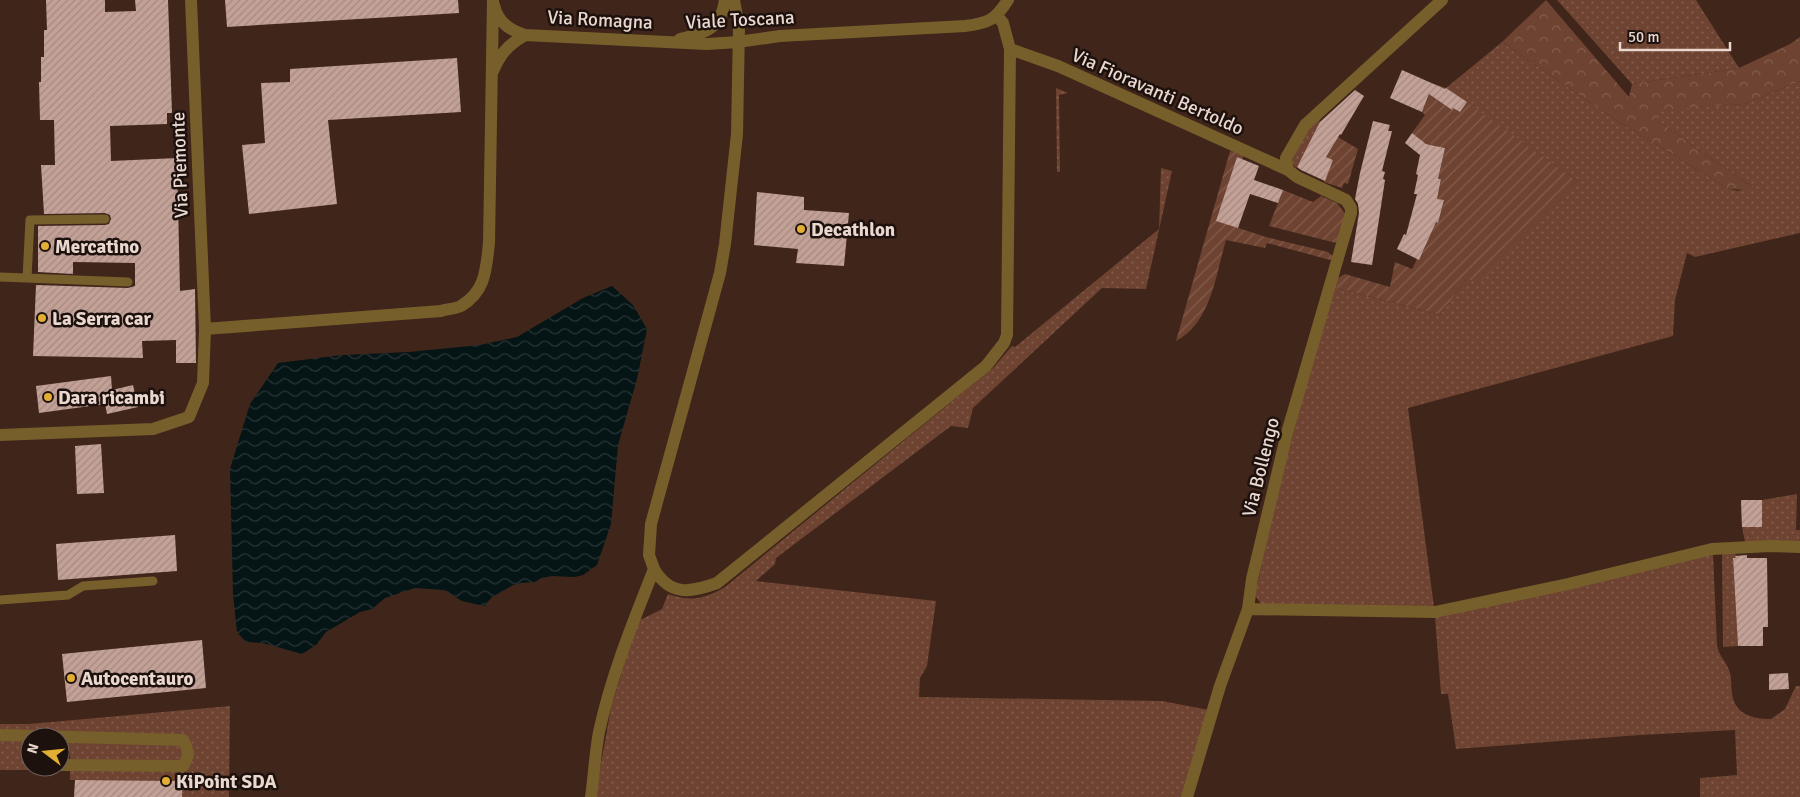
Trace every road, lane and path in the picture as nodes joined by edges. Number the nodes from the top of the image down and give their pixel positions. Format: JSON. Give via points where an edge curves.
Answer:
{"nodes":[{"id":1,"x":191,"y":0,"type":"edge"},
{"id":2,"x":493,"y":0,"type":"edge"},
{"id":3,"x":725,"y":0,"type":"edge"},
{"id":4,"x":734,"y":0,"type":"edge"},
{"id":5,"x":1008,"y":0,"type":"edge"},
{"id":6,"x":1442,"y":0,"type":"edge"},
{"id":7,"x":998,"y":16,"type":"junction"},
{"id":8,"x":525,"y":34,"type":"junction"},
{"id":9,"x":673,"y":41,"type":"junction"},
{"id":10,"x":738,"y":42,"type":"junction"},
{"id":11,"x":1010,"y":49,"type":"junction"},
{"id":12,"x":491,"y":77,"type":"junction"},
{"id":13,"x":1292,"y":173,"type":"junction"},
{"id":14,"x":105,"y":219,"type":"dead end"},
{"id":15,"x":0,"y":277,"type":"edge"},
{"id":16,"x":28,"y":278,"type":"junction"},
{"id":17,"x":128,"y":282,"type":"dead end"},
{"id":18,"x":205,"y":329,"type":"junction"},
{"id":19,"x":0,"y":435,"type":"edge"},
{"id":20,"x":1800,"y":547,"type":"edge"},
{"id":21,"x":654,"y":569,"type":"junction"},
{"id":22,"x":153,"y":580,"type":"dead end"},
{"id":23,"x":0,"y":600,"type":"edge"},
{"id":24,"x":1248,"y":609,"type":"junction"},
{"id":25,"x":0,"y":734,"type":"edge"},
{"id":26,"x":20,"y":735,"type":"edge"},
{"id":27,"x":70,"y":736,"type":"edge"},
{"id":28,"x":70,"y":765,"type":"edge"},
{"id":29,"x":591,"y":797,"type":"edge"},
{"id":30,"x":1188,"y":797,"type":"edge"}],
"edges":[{"from":1,"to":18,"type":"street","name":"Via Piemonte"},
{"from":2,"to":8,"type":"street","via":[[496,14],[505,25]]},
{"from":2,"to":12,"type":"street"},
{"from":3,"to":9,"type":"street","via":[[721,17],[709,30]]},
{"from":4,"to":10,"type":"street"},
{"from":5,"to":7,"type":"street"},
{"from":6,"to":13,"type":"street","via":[[1305,125],[1286,158]]},
{"from":7,"to":10,"type":"street","name":"Viale Toscana","via":[[981,24],[965,26],[780,36]]},
{"from":7,"to":11,"type":"street"},
{"from":8,"to":9,"type":"street","name":"Via Romagna"},
{"from":8,"to":12,"type":"street","via":[[511,43],[498,58]]},
{"from":9,"to":10,"type":"street","name":"Viale Toscana"},
{"from":10,"to":21,"type":"street","via":[[737,134],[725,244],[718,282],[651,524],[649,555]]},
{"from":11,"to":13,"type":"street","name":"Via Fioravanti Bertoldo","via":[[1058,66]]},
{"from":11,"to":21,"type":"street","via":[[1007,335],[1004,343],[986,366],[717,583],[683,592],[664,582]]},
{"from":12,"to":18,"type":"street","via":[[489,244],[485,276],[475,294],[460,307],[441,310]]},
{"from":13,"to":24,"type":"street","name":"Via Bollengo","via":[[1346,200],[1351,213],[1287,433]]},
{"from":14,"to":16,"type":"lane","via":[[30,220]]},
{"from":15,"to":16,"type":"lane"},
{"from":16,"to":17,"type":"lane"},
{"from":18,"to":19,"type":"street","name":"Via Piemonte","via":[[203,384],[189,417],[153,428]]},
{"from":20,"to":24,"type":"street","via":[[1712,549],[1436,612]]},
{"from":21,"to":29,"type":"street","via":[[606,703]]},
{"from":22,"to":23,"type":"lane","via":[[83,586],[68,595]]},
{"from":24,"to":30,"type":"street","name":"Via Bollengo","via":[[1220,686]]},
{"from":25,"to":26,"type":"street"},
{"from":27,"to":28,"type":"street","via":[[183,740],[189,750],[183,766]]}]}
